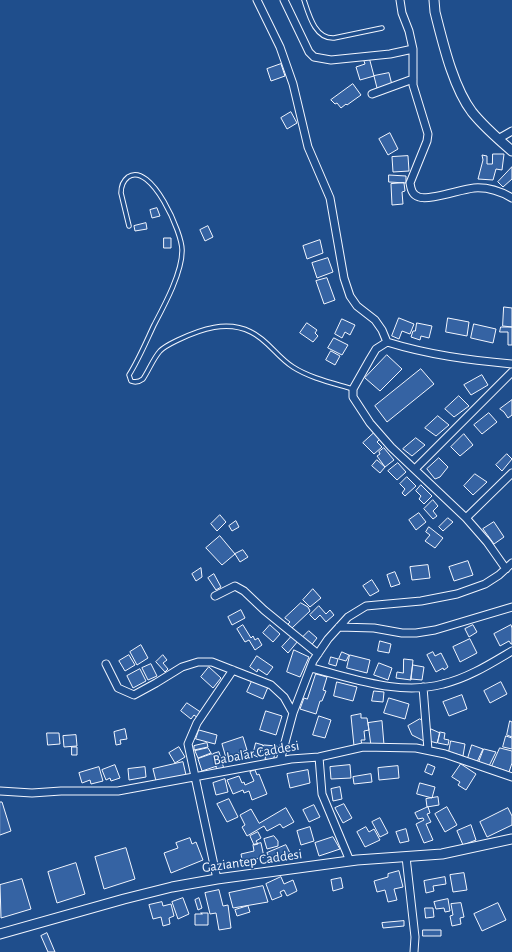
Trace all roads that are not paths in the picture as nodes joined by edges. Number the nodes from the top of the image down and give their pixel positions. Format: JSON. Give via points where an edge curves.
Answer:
{"nodes":[{"id":1,"x":257,"y":0,"type":"edge"},
{"id":2,"x":284,"y":0,"type":"edge"},
{"id":3,"x":304,"y":0,"type":"edge"},
{"id":4,"x":400,"y":0,"type":"edge"},
{"id":5,"x":434,"y":0,"type":"edge"},
{"id":6,"x":382,"y":28,"type":"dead end"},
{"id":7,"x":413,"y":49,"type":"junction"},
{"id":8,"x":413,"y":79,"type":"junction"},
{"id":9,"x":372,"y":94,"type":"dead end"},
{"id":10,"x":512,"y":131,"type":"edge"},
{"id":11,"x":498,"y":139,"type":"junction"},
{"id":12,"x":512,"y":151,"type":"edge"},
{"id":13,"x":512,"y":198,"type":"edge"},
{"id":14,"x":129,"y":226,"type":"dead end"},
{"id":15,"x":387,"y":342,"type":"junction"},
{"id":16,"x":512,"y":364,"type":"edge"},
{"id":17,"x":512,"y":372,"type":"edge"},
{"id":18,"x":352,"y":388,"type":"junction"},
{"id":19,"x":415,"y":469,"type":"junction"},
{"id":20,"x":512,"y":473,"type":"edge"},
{"id":21,"x":466,"y":518,"type":"junction"},
{"id":22,"x":512,"y":563,"type":"edge"},
{"id":23,"x":506,"y":569,"type":"junction"},
{"id":24,"x":215,"y":596,"type":"dead end"},
{"id":25,"x":512,"y":607,"type":"edge"},
{"id":26,"x":339,"y":627,"type":"junction"},
{"id":27,"x":512,"y":651,"type":"edge"},
{"id":28,"x":318,"y":654,"type":"junction"},
{"id":29,"x":106,"y":664,"type":"dead end"},
{"id":30,"x":311,"y":668,"type":"junction"},
{"id":31,"x":233,"y":670,"type":"junction"},
{"id":32,"x":423,"y":687,"type":"junction"},
{"id":33,"x":293,"y":713,"type":"junction"},
{"id":34,"x":428,"y":750,"type":"junction"},
{"id":35,"x":319,"y":757,"type":"junction"},
{"id":36,"x":280,"y":761,"type":"junction"},
{"id":37,"x":195,"y":778,"type":"junction"},
{"id":38,"x":512,"y":778,"type":"edge"},
{"id":39,"x":0,"y":791,"type":"edge"},
{"id":40,"x":512,"y":839,"type":"edge"},
{"id":41,"x":406,"y":857,"type":"junction"},
{"id":42,"x":350,"y":861,"type":"junction"},
{"id":43,"x":217,"y":879,"type":"junction"},
{"id":44,"x":0,"y":934,"type":"edge"},
{"id":45,"x":414,"y":952,"type":"edge"}],
"edges":[{"from":1,"to":15,"type":"street","via":[[280,46],[293,84],[308,148],[330,198],[344,278],[350,296],[357,306],[375,320]]},
{"from":2,"to":7,"type":"street","via":[[309,52],[314,57],[331,60]]},
{"from":3,"to":6,"type":"lane","via":[[316,29],[328,38]]},
{"from":4,"to":7,"type":"street"},
{"from":5,"to":11,"type":"main road","via":[[436,19],[456,83],[472,112]]},
{"from":7,"to":8,"type":"street"},
{"from":8,"to":9,"type":"street"},
{"from":8,"to":13,"type":"street","via":[[428,134],[428,141],[410,183],[414,194],[423,198],[474,188],[488,188]]},
{"from":10,"to":11,"type":"street"},
{"from":11,"to":12,"type":"main road"},
{"from":14,"to":18,"type":"lane","via":[[121,188],[127,178],[137,175],[155,188],[167,206],[178,232],[182,251],[172,289],[129,375],[131,381],[135,383],[143,379],[165,347],[201,330],[227,326],[252,332],[300,371]]},
{"from":15,"to":16,"type":"street","via":[[434,355]]},
{"from":15,"to":18,"type":"street","via":[[376,349]]},
{"from":17,"to":19,"type":"street"},
{"from":18,"to":19,"type":"street","via":[[353,397],[370,423]]},
{"from":19,"to":21,"type":"street"},
{"from":20,"to":21,"type":"street"},
{"from":21,"to":23,"type":"street"},
{"from":22,"to":23,"type":"street"},
{"from":23,"to":26,"type":"street","via":[[485,584],[456,594],[421,602],[366,606],[348,617]]},
{"from":24,"to":28,"type":"street","via":[[235,586],[244,591]]},
{"from":25,"to":26,"type":"street","via":[[435,630],[416,633]]},
{"from":26,"to":28,"type":"street"},
{"from":27,"to":32,"type":"street","via":[[476,672],[443,684]]},
{"from":28,"to":30,"type":"street"},
{"from":29,"to":31,"type":"street","via":[[118,688],[134,695],[182,667],[198,662],[212,662]]},
{"from":30,"to":32,"type":"street","via":[[386,687]]},
{"from":30,"to":33,"type":"street"},
{"from":31,"to":33,"type":"street","via":[[271,685],[284,697]]},
{"from":31,"to":37,"type":"street","via":[[197,723],[188,744]]},
{"from":32,"to":34,"type":"street"},
{"from":33,"to":36,"type":"street"},
{"from":34,"to":35,"type":"street","name":"Babalar Caddesi","via":[[362,747]]},
{"from":34,"to":38,"type":"street","name":"Babalar Caddesi"},
{"from":35,"to":36,"type":"street","name":"Babalar Caddesi"},
{"from":35,"to":42,"type":"street","via":[[322,794]]},
{"from":36,"to":37,"type":"street","name":"Babalar Caddesi"},
{"from":37,"to":39,"type":"street","name":"Babalar Caddesi","via":[[118,791]]},
{"from":37,"to":43,"type":"street"},
{"from":40,"to":41,"type":"main road","name":"Gaziantep Caddesi","via":[[442,854]]},
{"from":41,"to":42,"type":"main road","name":"Gaziantep Caddesi"},
{"from":41,"to":45,"type":"street","via":[[415,937]]},
{"from":42,"to":43,"type":"main road","name":"Gaziantep Caddesi"},
{"from":43,"to":44,"type":"main road","name":"Gaziantep Caddesi","via":[[124,899]]}]}
